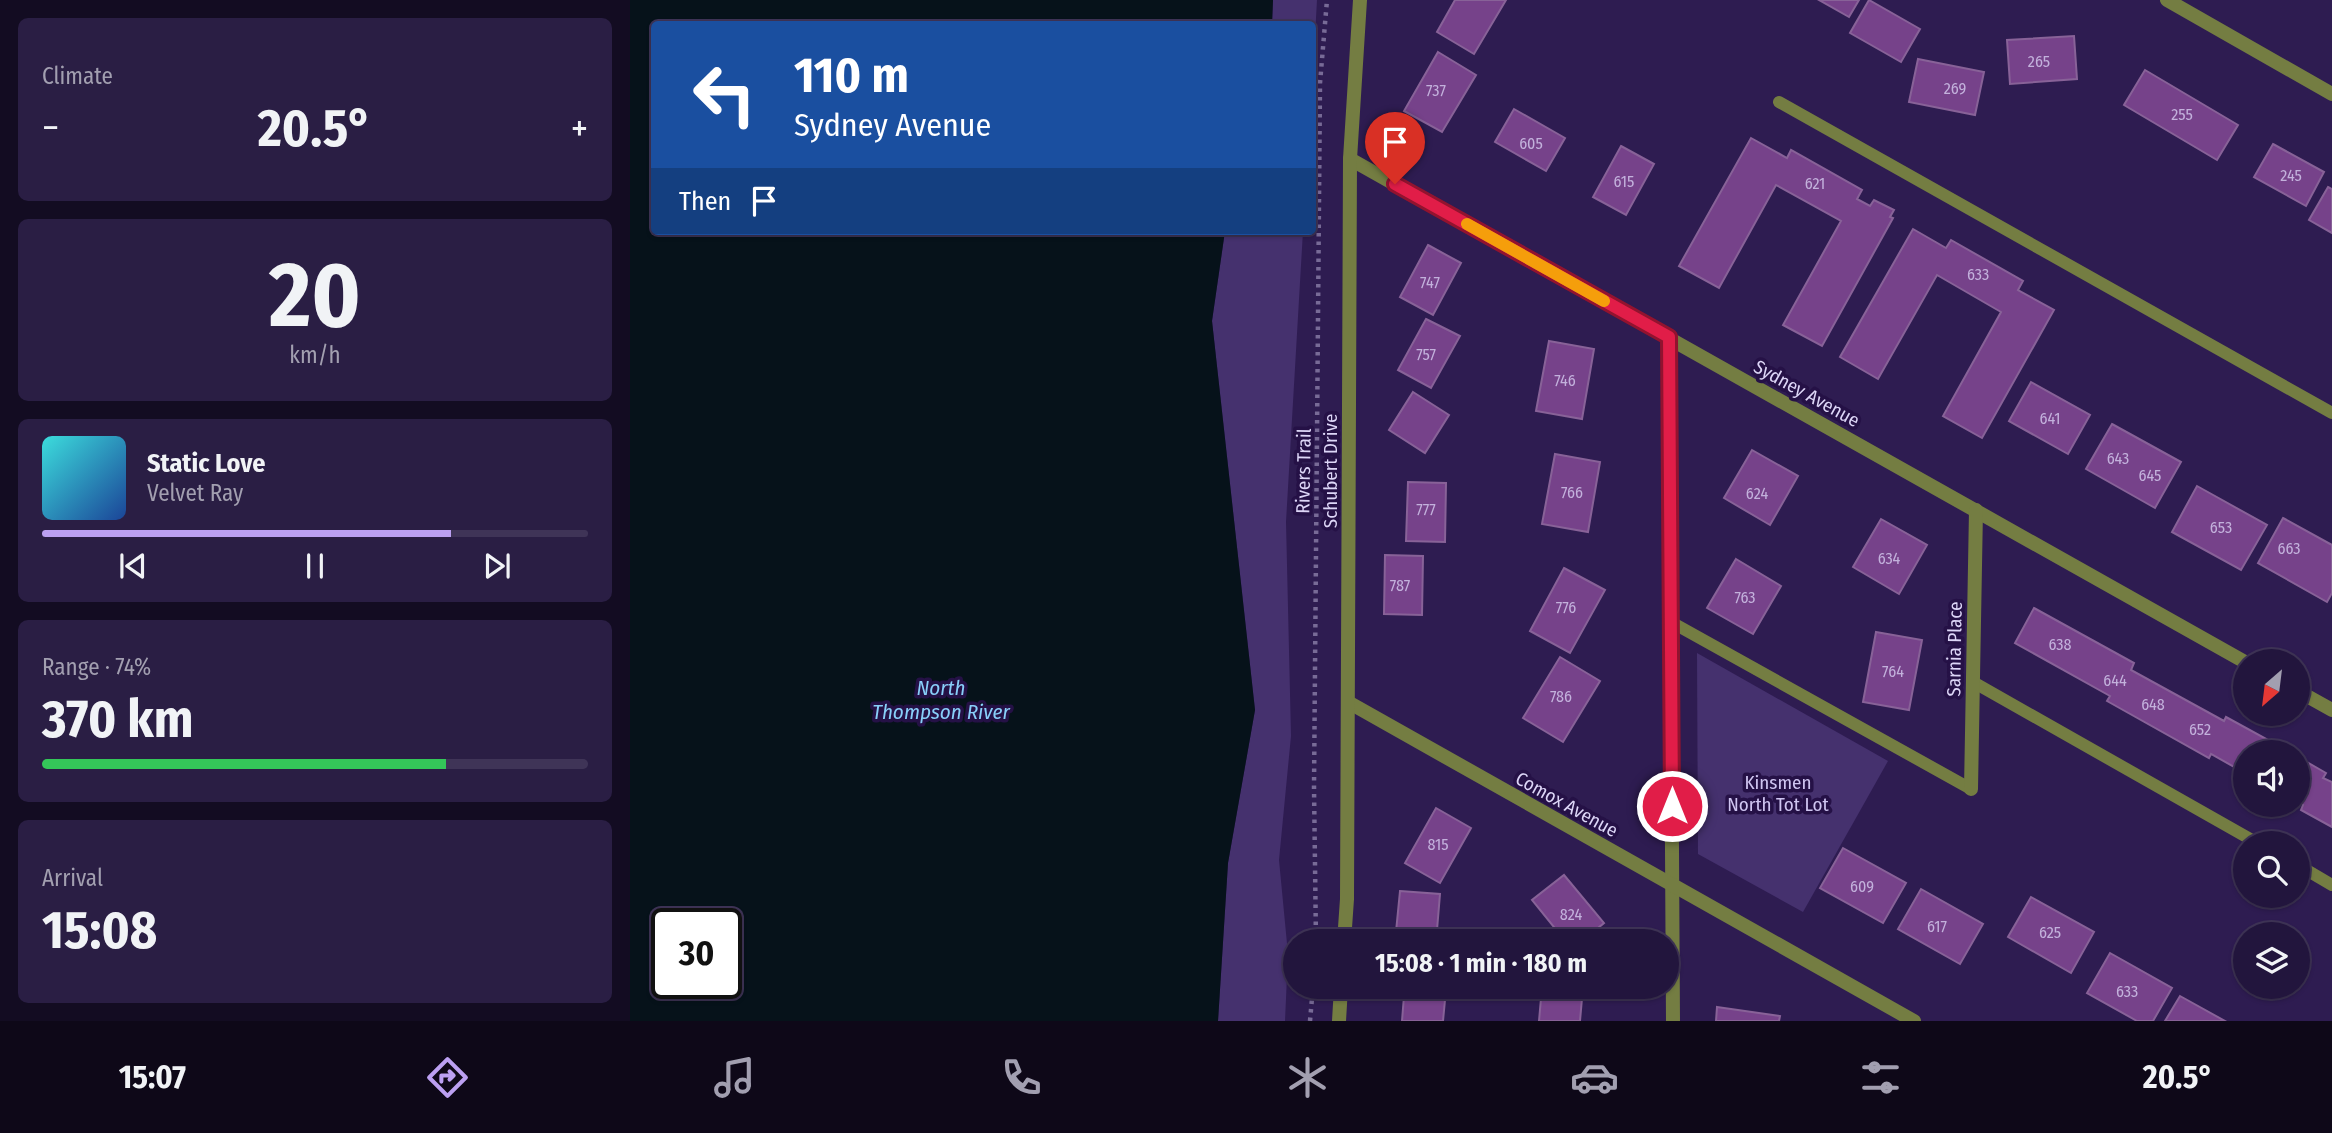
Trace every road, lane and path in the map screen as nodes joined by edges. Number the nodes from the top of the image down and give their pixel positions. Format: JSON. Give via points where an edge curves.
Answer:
{"nodes":[{"id":1,"x":1327,"y":0,"type":"edge"},
{"id":2,"x":1360,"y":0,"type":"edge"},
{"id":3,"x":2167,"y":0,"type":"edge"},
{"id":4,"x":2332,"y":94,"type":"edge"},
{"id":5,"x":1779,"y":102,"type":"dead end"},
{"id":6,"x":1350,"y":159,"type":"junction"},
{"id":7,"x":1669,"y":337,"type":"junction"},
{"id":8,"x":2332,"y":413,"type":"edge"},
{"id":9,"x":1976,"y":510,"type":"junction"},
{"id":10,"x":1671,"y":622,"type":"junction"},
{"id":11,"x":2233,"y":655,"type":"edge"},
{"id":12,"x":1973,"y":682,"type":"junction"},
{"id":13,"x":2310,"y":698,"type":"edge"},
{"id":14,"x":1348,"y":702,"type":"junction"},
{"id":15,"x":2332,"y":710,"type":"edge"},
{"id":16,"x":1971,"y":789,"type":"joint"},
{"id":17,"x":2236,"y":831,"type":"edge"},
{"id":18,"x":2310,"y":872,"type":"edge"},
{"id":19,"x":1672,"y":885,"type":"junction"},
{"id":20,"x":2332,"y":885,"type":"edge"},
{"id":21,"x":1316,"y":929,"type":"edge"},
{"id":22,"x":1345,"y":929,"type":"edge"},
{"id":23,"x":1312,"y":999,"type":"edge"},
{"id":24,"x":1340,"y":999,"type":"edge"},
{"id":25,"x":1310,"y":1021,"type":"edge"},
{"id":26,"x":1339,"y":1021,"type":"edge"},
{"id":27,"x":1673,"y":1021,"type":"edge"},
{"id":28,"x":1914,"y":1021,"type":"edge"}],
"edges":[{"from":1,"to":21,"type":"path","name":"Rivers Trail","via":[[1320,111]]},
{"from":2,"to":6,"type":"street","name":"Schubert Drive"},
{"from":3,"to":4,"type":"street"},
{"from":5,"to":8,"type":"lane"},
{"from":6,"to":7,"type":"street","name":"Sydney Avenue"},
{"from":6,"to":14,"type":"street","name":"Schubert Drive"},
{"from":7,"to":9,"type":"street","name":"Sydney Avenue"},
{"from":7,"to":10,"type":"street"},
{"from":9,"to":11,"type":"street","name":"Sydney Avenue"},
{"from":9,"to":12,"type":"street","name":"Sarnia Place"},
{"from":10,"to":16,"type":"lane"},
{"from":10,"to":19,"type":"street"},
{"from":12,"to":16,"type":"street","name":"Sarnia Place"},
{"from":12,"to":17,"type":"lane"},
{"from":13,"to":15,"type":"street"},
{"from":14,"to":19,"type":"street","name":"Comox Avenue"},
{"from":14,"to":22,"type":"street","name":"Schubert Drive"},
{"from":18,"to":20,"type":"lane"},
{"from":19,"to":27,"type":"street"},
{"from":19,"to":28,"type":"street","name":"Comox Avenue"},
{"from":23,"to":25,"type":"path"},
{"from":24,"to":26,"type":"street"}]}
